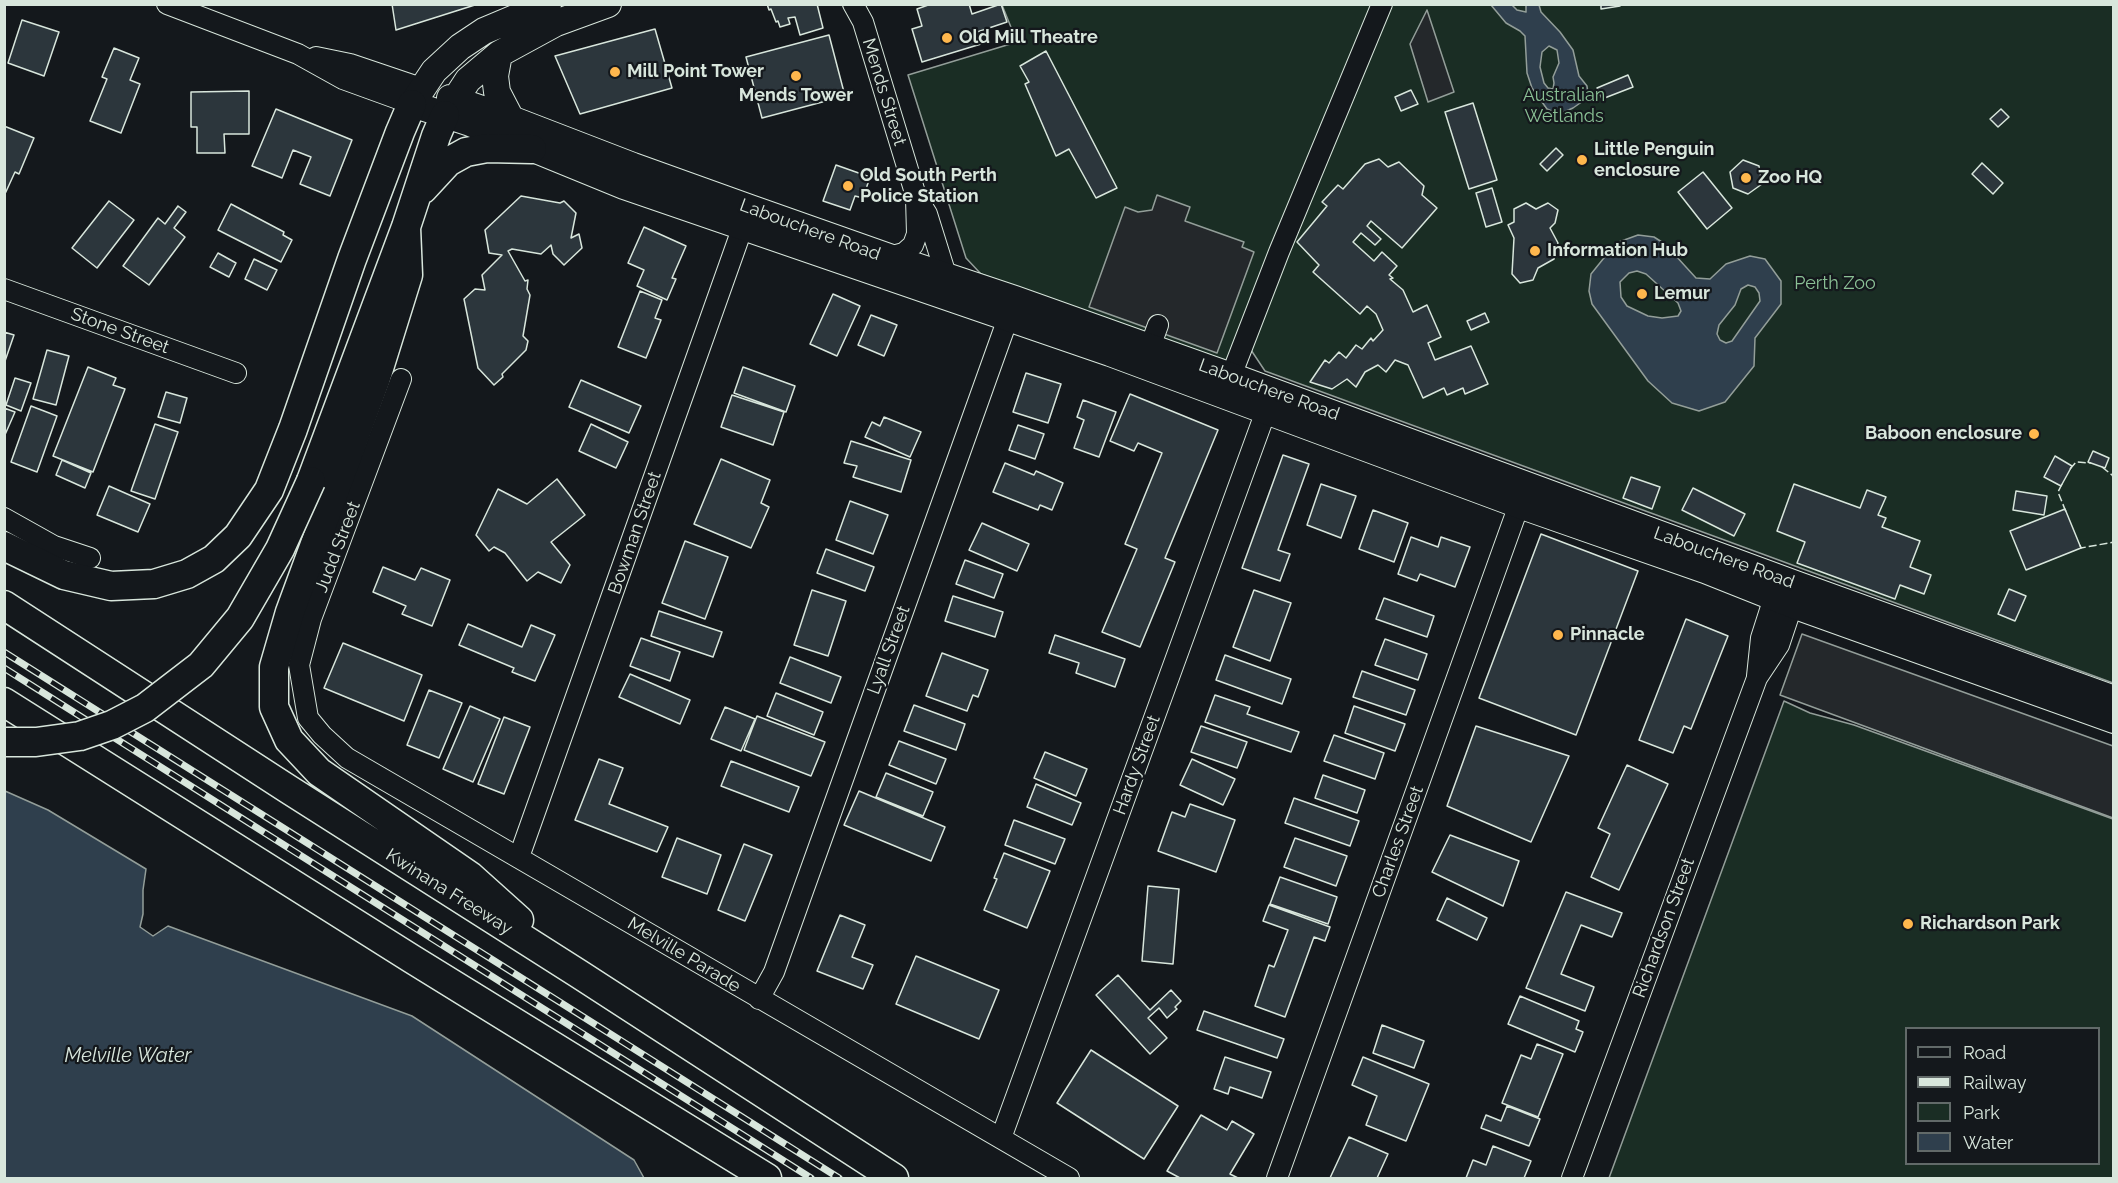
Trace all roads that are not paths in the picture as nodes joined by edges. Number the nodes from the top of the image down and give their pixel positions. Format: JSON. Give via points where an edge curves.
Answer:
{"nodes":[{"id":1,"x":167,"y":4,"type":"edge"},
{"id":2,"x":548,"y":4,"type":"edge"},
{"id":3,"x":608,"y":4,"type":"edge"},
{"id":4,"x":853,"y":4,"type":"edge"},
{"id":5,"x":1382,"y":4,"type":"edge"},
{"id":6,"x":863,"y":13,"type":"edge"},
{"id":7,"x":499,"y":54,"type":"junction"},
{"id":8,"x":417,"y":96,"type":"junction"},
{"id":9,"x":450,"y":107,"type":"junction"},
{"id":10,"x":511,"y":119,"type":"junction"},
{"id":11,"x":532,"y":149,"type":"junction"},
{"id":12,"x":916,"y":196,"type":"junction"},
{"id":13,"x":416,"y":198,"type":"junction"},
{"id":14,"x":746,"y":218,"type":"junction"},
{"id":15,"x":406,"y":226,"type":"junction"},
{"id":16,"x":929,"y":274,"type":"junction"},
{"id":17,"x":4,"y":289,"type":"edge"},
{"id":18,"x":1011,"y":309,"type":"junction"},
{"id":19,"x":236,"y":373,"type":"dead end"},
{"id":20,"x":1232,"y":376,"type":"junction"},
{"id":21,"x":401,"y":379,"type":"dead end"},
{"id":22,"x":1270,"y":401,"type":"junction"},
{"id":23,"x":1519,"y":505,"type":"junction"},
{"id":24,"x":4,"y":518,"type":"edge"},
{"id":25,"x":4,"y":546,"type":"edge"},
{"id":26,"x":90,"y":558,"type":"dead end"},
{"id":27,"x":1786,"y":592,"type":"junction"},
{"id":28,"x":4,"y":605,"type":"edge"},
{"id":29,"x":2114,"y":699,"type":"edge"},
{"id":30,"x":4,"y":702,"type":"edge"},
{"id":31,"x":308,"y":718,"type":"joint"},
{"id":32,"x":2114,"y":720,"type":"edge"},
{"id":33,"x":4,"y":742,"type":"edge"},
{"id":34,"x":519,"y":857,"type":"junction"},
{"id":35,"x":579,"y":974,"type":"junction"},
{"id":36,"x":759,"y":999,"type":"junction"},
{"id":37,"x":1001,"y":1138,"type":"junction"},
{"id":38,"x":767,"y":1179,"type":"edge"},
{"id":39,"x":894,"y":1179,"type":"edge"},
{"id":40,"x":1069,"y":1179,"type":"edge"},
{"id":41,"x":1277,"y":1179,"type":"edge"},
{"id":42,"x":1572,"y":1179,"type":"edge"}],
"edges":[{"from":1,"to":8,"type":"street","via":[[298,54],[343,79]]},
{"from":2,"to":8,"type":"main road","via":[[484,31],[460,47],[446,58]]},
{"from":3,"to":7,"type":"main road","via":[[556,23]]},
{"from":4,"to":6,"type":"street","name":"Mends Street"},
{"from":5,"to":20,"type":"street"},
{"from":6,"to":12,"type":"street","name":"Mends Street"},
{"from":7,"to":9,"type":"main road","via":[[468,80]]},
{"from":7,"to":10,"type":"main road","via":[[497,92]]},
{"from":8,"to":9,"type":"main road"},
{"from":8,"to":25,"type":"highway","via":[[352,259],[269,490],[238,536],[214,559],[187,574],[154,584],[122,586],[64,575]]},
{"from":9,"to":10,"type":"main road","name":"Labouchere Road"},
{"from":9,"to":11,"type":"main road","name":"Labouchere Road","via":[[470,123]]},
{"from":9,"to":13,"type":"highway"},
{"from":10,"to":14,"type":"main road","name":"Labouchere Road","via":[[633,166]]},
{"from":11,"to":13,"type":"highway","via":[[487,148],[466,152],[448,162]]},
{"from":11,"to":14,"type":"main road","name":"Labouchere Road","via":[[624,186]]},
{"from":12,"to":16,"type":"street","name":"Mends Street","via":[[917,234]]},
{"from":12,"to":16,"type":"street","name":"Mends Street","via":[[927,214]]},
{"from":13,"to":15,"type":"highway"},
{"from":14,"to":16,"type":"main road","name":"Labouchere Road"},
{"from":14,"to":16,"type":"main road","name":"Labouchere Road","via":[[889,257]]},
{"from":14,"to":34,"type":"street","name":"Bowman Street"},
{"from":15,"to":33,"type":"highway","bridge":true,"via":[[311,481],[280,549],[240,618],[201,665],[145,708],[80,736]]},
{"from":15,"to":35,"type":"highway","via":[[408,275],[375,381],[290,612],[274,667],[274,707],[289,740],[319,772],[470,876]]},
{"from":16,"to":18,"type":"main road","name":"Labouchere Road"},
{"from":17,"to":19,"type":"street","name":"Stone Street"},
{"from":18,"to":20,"type":"main road","name":"Labouchere Road","via":[[1154,336]]},
{"from":18,"to":22,"type":"main road","name":"Labouchere Road","via":[[1110,354]]},
{"from":18,"to":36,"type":"street","name":"Lyall Street","via":[[774,972]]},
{"from":20,"to":22,"type":"main road","name":"Labouchere Road"},
{"from":21,"to":31,"type":"street","name":"Judd Street","via":[[311,619],[299,665]]},
{"from":22,"to":23,"type":"main road","name":"Labouchere Road"},
{"from":22,"to":27,"type":"main road","name":"Labouchere Road"},
{"from":22,"to":37,"type":"street","name":"Hardy Street"},
{"from":23,"to":27,"type":"main road","name":"Labouchere Road","via":[[1706,570]]},
{"from":23,"to":41,"type":"street","name":"Charles Street"},
{"from":24,"to":26,"type":"street","via":[[54,546]]},
{"from":27,"to":29,"type":"main road","name":"Labouchere Road"},
{"from":27,"to":32,"type":"main road","name":"Labouchere Road"},
{"from":27,"to":42,"type":"street","name":"Richardson Street","via":[[1779,645],[1757,678]]},
{"from":28,"to":35,"type":"highway","name":"Kwinana Freeway"},
{"from":30,"to":38,"type":"highway"},
{"from":31,"to":34,"type":"street","name":"Melville Parade","via":[[347,758]]},
{"from":34,"to":36,"type":"street","name":"Melville Parade"},
{"from":35,"to":39,"type":"highway","name":"Kwinana Freeway"},
{"from":36,"to":37,"type":"street","name":"Melville Parade"},
{"from":37,"to":40,"type":"street","name":"Melville Parade"}]}
